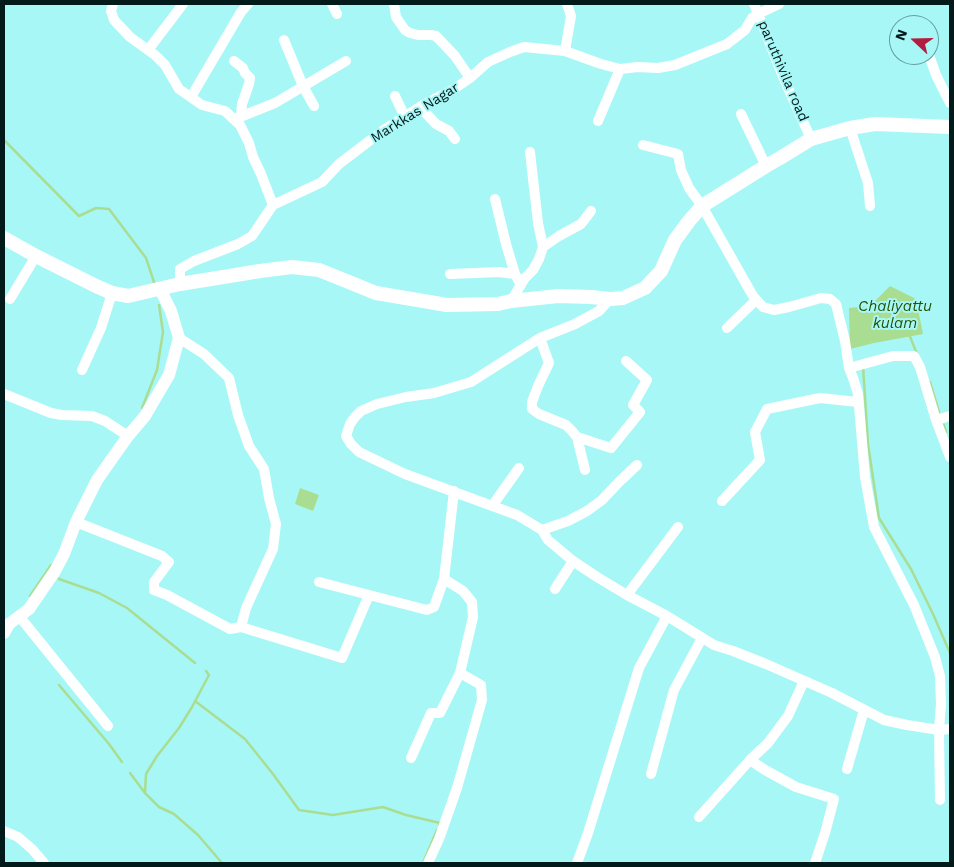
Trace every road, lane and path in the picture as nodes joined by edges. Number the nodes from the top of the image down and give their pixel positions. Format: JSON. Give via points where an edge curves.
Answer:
{"nodes":[{"id":1,"x":113,"y":4,"type":"edge"},
{"id":2,"x":183,"y":4,"type":"edge"},
{"id":3,"x":248,"y":4,"type":"edge"},
{"id":4,"x":332,"y":4,"type":"edge"},
{"id":5,"x":394,"y":4,"type":"edge"},
{"id":6,"x":567,"y":4,"type":"edge"},
{"id":7,"x":754,"y":4,"type":"edge"},
{"id":8,"x":779,"y":4,"type":"edge"},
{"id":9,"x":337,"y":14,"type":"dead end"},
{"id":10,"x":758,"y":14,"type":"junction"},
{"id":11,"x":284,"y":40,"type":"dead end"},
{"id":12,"x":148,"y":50,"type":"junction"},
{"id":13,"x":565,"y":51,"type":"junction"},
{"id":14,"x":234,"y":61,"type":"dead end"},
{"id":15,"x":346,"y":61,"type":"dead end"},
{"id":16,"x":932,"y":65,"type":"edge"},
{"id":17,"x":620,"y":69,"type":"junction"},
{"id":18,"x":470,"y":78,"type":"junction"},
{"id":19,"x":303,"y":86,"type":"junction"},
{"id":20,"x":395,"y":96,"type":"dead end"},
{"id":21,"x":191,"y":97,"type":"junction"},
{"id":22,"x":950,"y":103,"type":"edge"},
{"id":23,"x":314,"y":106,"type":"dead end"},
{"id":24,"x":420,"y":107,"type":"junction"},
{"id":25,"x":741,"y":114,"type":"dead end"},
{"id":26,"x":405,"y":117,"type":"junction"},
{"id":27,"x":238,"y":118,"type":"junction"},
{"id":28,"x":598,"y":121,"type":"dead end"},
{"id":29,"x":950,"y":127,"type":"edge"},
{"id":30,"x":850,"y":128,"type":"junction"},
{"id":31,"x":455,"y":139,"type":"dead end"},
{"id":32,"x":811,"y":139,"type":"junction"},
{"id":33,"x":643,"y":145,"type":"dead end"},
{"id":34,"x":530,"y":152,"type":"dead end"},
{"id":35,"x":766,"y":166,"type":"junction"},
{"id":36,"x":495,"y":199,"type":"dead end"},
{"id":37,"x":273,"y":204,"type":"junction"},
{"id":38,"x":702,"y":206,"type":"junction"},
{"id":39,"x":870,"y":206,"type":"dead end"},
{"id":40,"x":591,"y":211,"type":"dead end"},
{"id":41,"x":4,"y":238,"type":"edge"},
{"id":42,"x":543,"y":247,"type":"junction"},
{"id":43,"x":36,"y":256,"type":"junction"},
{"id":44,"x":450,"y":274,"type":"dead end"},
{"id":45,"x":515,"y":274,"type":"junction"},
{"id":46,"x":180,"y":284,"type":"junction"},
{"id":47,"x":521,"y":285,"type":"junction"},
{"id":48,"x":160,"y":289,"type":"junction"},
{"id":49,"x":112,"y":293,"type":"junction"},
{"id":50,"x":10,"y":298,"type":"dead end"},
{"id":51,"x":610,"y":299,"type":"junction"},
{"id":52,"x":756,"y":300,"type":"junction"},
{"id":53,"x":511,"y":301,"type":"junction"},
{"id":54,"x":727,"y":328,"type":"dead end"},
{"id":55,"x":179,"y":338,"type":"junction"},
{"id":56,"x":540,"y":338,"type":"junction"},
{"id":57,"x":626,"y":361,"type":"dead end"},
{"id":58,"x":849,"y":368,"type":"junction"},
{"id":59,"x":82,"y":370,"type":"dead end"},
{"id":60,"x":4,"y":394,"type":"edge"},
{"id":61,"x":858,"y":402,"type":"junction"},
{"id":62,"x":950,"y":416,"type":"edge"},
{"id":63,"x":936,"y":420,"type":"junction"},
{"id":64,"x":128,"y":436,"type":"junction"},
{"id":65,"x":576,"y":437,"type":"junction"},
{"id":66,"x":950,"y":457,"type":"edge"},
{"id":67,"x":637,"y":464,"type":"dead end"},
{"id":68,"x":518,"y":468,"type":"dead end"},
{"id":69,"x":585,"y":470,"type":"dead end"},
{"id":70,"x":454,"y":492,"type":"junction"},
{"id":71,"x":722,"y":501,"type":"dead end"},
{"id":72,"x":492,"y":506,"type":"junction"},
{"id":73,"x":76,"y":522,"type":"junction"},
{"id":74,"x":678,"y":527,"type":"dead end"},
{"id":75,"x":542,"y":530,"type":"junction"},
{"id":76,"x":573,"y":561,"type":"junction"},
{"id":77,"x":444,"y":578,"type":"junction"},
{"id":78,"x":319,"y":582,"type":"dead end"},
{"id":79,"x":555,"y":589,"type":"dead end"},
{"id":80,"x":369,"y":595,"type":"junction"},
{"id":81,"x":627,"y":595,"type":"junction"},
{"id":82,"x":19,"y":616,"type":"junction"},
{"id":83,"x":667,"y":616,"type":"junction"},
{"id":84,"x":241,"y":627,"type":"junction"},
{"id":85,"x":4,"y":633,"type":"edge"},
{"id":86,"x":702,"y":638,"type":"junction"},
{"id":87,"x":460,"y":672,"type":"junction"},
{"id":88,"x":804,"y":681,"type":"junction"},
{"id":89,"x":864,"y":710,"type":"junction"},
{"id":90,"x":108,"y":726,"type":"dead end"},
{"id":91,"x":950,"y":729,"type":"edge"},
{"id":92,"x":939,"y":730,"type":"junction"},
{"id":93,"x":411,"y":758,"type":"dead end"},
{"id":94,"x":750,"y":760,"type":"junction"},
{"id":95,"x":847,"y":769,"type":"dead end"},
{"id":96,"x":651,"y":774,"type":"dead end"},
{"id":97,"x":940,"y":800,"type":"dead end"},
{"id":98,"x":699,"y":817,"type":"dead end"},
{"id":99,"x":4,"y":831,"type":"edge"},
{"id":100,"x":44,"y":863,"type":"edge"},
{"id":101,"x":428,"y":863,"type":"edge"},
{"id":102,"x":577,"y":863,"type":"edge"},
{"id":103,"x":814,"y":863,"type":"edge"}],
"edges":[{"from":1,"to":12,"type":"street","via":[[114,20]]},
{"from":2,"to":12,"type":"street"},
{"from":3,"to":21,"type":"street"},
{"from":4,"to":9,"type":"street"},
{"from":5,"to":18,"type":"street","via":[[396,18],[405,30],[436,36],[456,56]]},
{"from":6,"to":13,"type":"street","via":[[571,16]]},
{"from":7,"to":10,"type":"street","name":"paruthivila road"},
{"from":8,"to":10,"type":"street"},
{"from":10,"to":17,"type":"street","name":"Markkas Nagar","via":[[727,44],[676,66]]},
{"from":10,"to":32,"type":"street","name":"paruthivila road"},
{"from":11,"to":19,"type":"street"},
{"from":12,"to":21,"type":"street","via":[[165,65],[179,89]]},
{"from":13,"to":17,"type":"street","name":"Markkas Nagar"},
{"from":13,"to":18,"type":"street","name":"Markkas Nagar","via":[[524,47],[493,60]]},
{"from":14,"to":27,"type":"street","via":[[250,78]]},
{"from":15,"to":19,"type":"street"},
{"from":16,"to":22,"type":"street"},
{"from":17,"to":28,"type":"street"},
{"from":18,"to":24,"type":"street","name":"Markkas Nagar"},
{"from":19,"to":23,"type":"street"},
{"from":19,"to":27,"type":"street","via":[[275,103]]},
{"from":20,"to":26,"type":"street"},
{"from":21,"to":27,"type":"street","via":[[202,105]]},
{"from":24,"to":26,"type":"street","name":"Markkas Nagar"},
{"from":24,"to":31,"type":"street"},
{"from":25,"to":35,"type":"street"},
{"from":26,"to":37,"type":"street","name":"Markkas Nagar","via":[[339,164],[322,182]]},
{"from":27,"to":37,"type":"street"},
{"from":29,"to":30,"type":"main road","via":[[875,124]]},
{"from":30,"to":32,"type":"main road"},
{"from":30,"to":39,"type":"street","via":[[868,183]]},
{"from":32,"to":35,"type":"main road"},
{"from":33,"to":38,"type":"street","via":[[678,154],[680,170]]},
{"from":34,"to":42,"type":"street"},
{"from":35,"to":38,"type":"main road"},
{"from":36,"to":45,"type":"street"},
{"from":37,"to":46,"type":"street","via":[[252,236],[180,269]]},
{"from":38,"to":51,"type":"main road","via":[[676,240],[661,271],[645,288],[623,298]]},
{"from":38,"to":52,"type":"street"},
{"from":40,"to":42,"type":"street","via":[[581,224]]},
{"from":41,"to":43,"type":"main road"},
{"from":42,"to":47,"type":"street","via":[[533,270]]},
{"from":43,"to":49,"type":"main road"},
{"from":43,"to":50,"type":"street"},
{"from":44,"to":45,"type":"street"},
{"from":45,"to":47,"type":"street"},
{"from":46,"to":48,"type":"main road"},
{"from":46,"to":53,"type":"main road","via":[[292,267],[319,270],[376,293],[408,299],[447,305]]},
{"from":47,"to":53,"type":"street"},
{"from":48,"to":49,"type":"main road","via":[[128,296]]},
{"from":48,"to":55,"type":"street"},
{"from":49,"to":59,"type":"street"},
{"from":51,"to":53,"type":"main road","via":[[558,296]]},
{"from":51,"to":56,"type":"street","via":[[599,311]]},
{"from":52,"to":54,"type":"street"},
{"from":52,"to":58,"type":"street","via":[[763,307],[774,310],[821,298],[830,299],[836,304]]},
{"from":55,"to":64,"type":"street","via":[[169,375],[146,416]]},
{"from":55,"to":84,"type":"street","via":[[204,354],[229,378],[249,446],[264,469],[276,524],[273,549],[246,608]]},
{"from":56,"to":65,"type":"street","via":[[549,363],[532,409],[566,425]]},
{"from":56,"to":70,"type":"street","via":[[471,382],[377,404],[361,411],[350,424],[346,436],[359,452]]},
{"from":57,"to":65,"type":"street","via":[[647,380],[633,405],[640,412],[611,448]]},
{"from":58,"to":61,"type":"street"},
{"from":58,"to":63,"type":"street","via":[[893,356],[914,356]]},
{"from":60,"to":64,"type":"street","via":[[51,413],[92,416]]},
{"from":61,"to":71,"type":"street","via":[[820,398],[767,408],[755,432],[760,460]]},
{"from":61,"to":92,"type":"street","via":[[874,527],[914,605],[935,657],[940,676]]},
{"from":62,"to":63,"type":"street"},
{"from":63,"to":66,"type":"street"},
{"from":64,"to":73,"type":"street","via":[[97,480]]},
{"from":65,"to":69,"type":"street"},
{"from":67,"to":75,"type":"street","via":[[587,511]]},
{"from":68,"to":72,"type":"street"},
{"from":70,"to":72,"type":"street"},
{"from":70,"to":77,"type":"street"},
{"from":72,"to":75,"type":"street","via":[[517,515]]},
{"from":73,"to":82,"type":"street","via":[[54,572],[29,609]]},
{"from":73,"to":84,"type":"street","via":[[162,556],[169,562],[154,582],[154,590],[230,629]]},
{"from":74,"to":81,"type":"street"},
{"from":75,"to":76,"type":"street","via":[[548,540]]},
{"from":76,"to":79,"type":"street"},
{"from":76,"to":81,"type":"street"},
{"from":77,"to":80,"type":"street","via":[[434,607],[427,610]]},
{"from":77,"to":87,"type":"street","via":[[472,602],[473,617]]},
{"from":78,"to":80,"type":"street"},
{"from":80,"to":84,"type":"street","via":[[342,658]]},
{"from":81,"to":83,"type":"street"},
{"from":82,"to":85,"type":"street"},
{"from":82,"to":90,"type":"street"},
{"from":83,"to":86,"type":"street"},
{"from":83,"to":102,"type":"street","via":[[639,668]]},
{"from":86,"to":88,"type":"street"},
{"from":86,"to":96,"type":"street","via":[[674,690]]},
{"from":87,"to":93,"type":"street","via":[[440,713],[431,713]]},
{"from":87,"to":101,"type":"street","via":[[481,684],[482,700],[457,788]]},
{"from":88,"to":89,"type":"street"},
{"from":88,"to":94,"type":"street","via":[[788,716],[768,743]]},
{"from":89,"to":92,"type":"street","via":[[884,720]]},
{"from":89,"to":95,"type":"street"},
{"from":91,"to":92,"type":"street"},
{"from":92,"to":97,"type":"street"},
{"from":94,"to":98,"type":"street"},
{"from":94,"to":103,"type":"street","via":[[796,787],[834,799]]},
{"from":99,"to":100,"type":"street","via":[[18,837]]}]}
